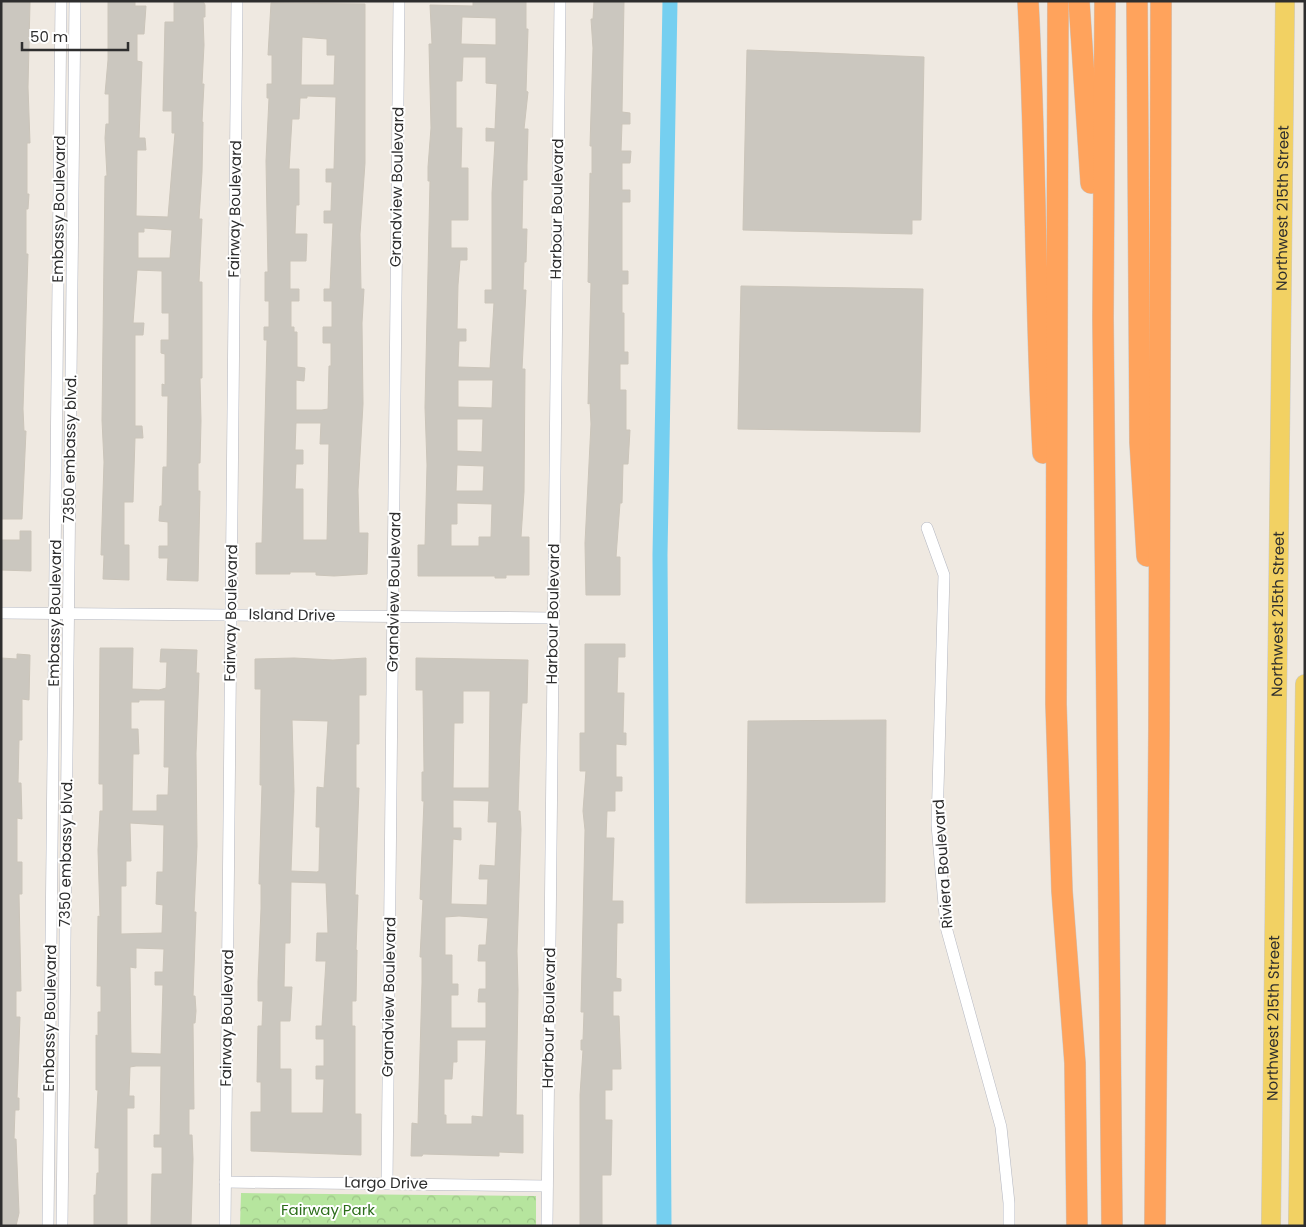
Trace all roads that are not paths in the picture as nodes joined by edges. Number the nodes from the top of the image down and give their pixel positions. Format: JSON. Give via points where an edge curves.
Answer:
{"nodes":[{"id":1,"x":61,"y":1,"type":"edge"},
{"id":2,"x":75,"y":1,"type":"edge"},
{"id":3,"x":237,"y":1,"type":"edge"},
{"id":4,"x":399,"y":1,"type":"edge"},
{"id":5,"x":560,"y":1,"type":"edge"},
{"id":6,"x":1028,"y":1,"type":"edge"},
{"id":7,"x":1058,"y":1,"type":"edge"},
{"id":8,"x":1079,"y":1,"type":"edge"},
{"id":9,"x":1105,"y":1,"type":"edge"},
{"id":10,"x":1137,"y":1,"type":"edge"},
{"id":11,"x":1161,"y":1,"type":"edge"},
{"id":12,"x":1285,"y":1,"type":"edge"},
{"id":13,"x":1103,"y":318,"type":"junction"},
{"id":14,"x":926,"y":528,"type":"dead end"},
{"id":15,"x":1,"y":613,"type":"edge"},
{"id":16,"x":54,"y":613,"type":"junction"},
{"id":17,"x":68,"y":613,"type":"junction"},
{"id":18,"x":231,"y":614,"type":"junction"},
{"id":19,"x":393,"y":617,"type":"junction"},
{"id":20,"x":553,"y":618,"type":"junction"},
{"id":21,"x":1305,"y":684,"type":"edge"},
{"id":22,"x":1056,"y":704,"type":"junction"},
{"id":23,"x":1160,"y":728,"type":"junction"},
{"id":24,"x":1275,"y":889,"type":"junction"},
{"id":25,"x":1302,"y":938,"type":"junction"},
{"id":26,"x":225,"y":1182,"type":"junction"},
{"id":27,"x":387,"y":1183,"type":"junction"},
{"id":28,"x":548,"y":1186,"type":"junction"},
{"id":29,"x":48,"y":1226,"type":"edge"},
{"id":30,"x":62,"y":1226,"type":"edge"},
{"id":31,"x":225,"y":1226,"type":"edge"},
{"id":32,"x":547,"y":1226,"type":"edge"},
{"id":33,"x":1009,"y":1226,"type":"edge"},
{"id":34,"x":1077,"y":1226,"type":"edge"},
{"id":35,"x":1112,"y":1226,"type":"edge"},
{"id":36,"x":1155,"y":1226,"type":"edge"},
{"id":37,"x":1271,"y":1226,"type":"edge"},
{"id":38,"x":1298,"y":1226,"type":"edge"}],
"edges":[{"from":1,"to":16,"type":"street","name":"Embassy Boulevard"},
{"from":2,"to":17,"type":"street","name":"7350 embassy blvd."},
{"from":3,"to":18,"type":"street","name":"Fairway Boulevard"},
{"from":4,"to":19,"type":"street","name":"Grandview Boulevard"},
{"from":5,"to":20,"type":"street","name":"Harbour Boulevard"},
{"from":6,"to":22,"type":"highway","via":[[1037,334]]},
{"from":7,"to":22,"type":"highway"},
{"from":8,"to":13,"type":"highway","via":[[1092,201],[1092,255]]},
{"from":9,"to":13,"type":"highway"},
{"from":10,"to":23,"type":"highway","via":[[1140,442]]},
{"from":11,"to":23,"type":"highway"},
{"from":12,"to":24,"type":"main road","name":"Northwest 215th Street"},
{"from":13,"to":35,"type":"highway"},
{"from":14,"to":33,"type":"street","name":"Riviera Boulevard","via":[[944,575],[937,825],[946,927],[1001,1127]]},
{"from":15,"to":16,"type":"street","name":"Island Drive"},
{"from":16,"to":17,"type":"street","name":"Island Drive"},
{"from":16,"to":29,"type":"street","name":"Embassy Boulevard"},
{"from":17,"to":18,"type":"street","name":"Island Drive"},
{"from":17,"to":30,"type":"street","name":"7350 embassy blvd."},
{"from":18,"to":19,"type":"street","name":"Island Drive"},
{"from":18,"to":26,"type":"street","name":"Fairway Boulevard"},
{"from":19,"to":20,"type":"street","name":"Island Drive"},
{"from":19,"to":27,"type":"street","name":"Grandview Boulevard"},
{"from":20,"to":28,"type":"street","name":"Harbour Boulevard"},
{"from":21,"to":25,"type":"main road","name":"Northwest 215th Street"},
{"from":22,"to":34,"type":"highway","via":[[1062,891],[1075,1063]]},
{"from":23,"to":36,"type":"highway"},
{"from":24,"to":25,"type":"main road","via":[[1291,902]]},
{"from":24,"to":37,"type":"main road","name":"Northwest 215th Street"},
{"from":25,"to":38,"type":"main road","name":"Northwest 215th Street"},
{"from":26,"to":27,"type":"street","name":"Largo Drive"},
{"from":26,"to":31,"type":"street","name":"Fairway Boulevard"},
{"from":27,"to":28,"type":"street","name":"Largo Drive"},
{"from":28,"to":32,"type":"street","name":"Harbour Boulevard"}]}
